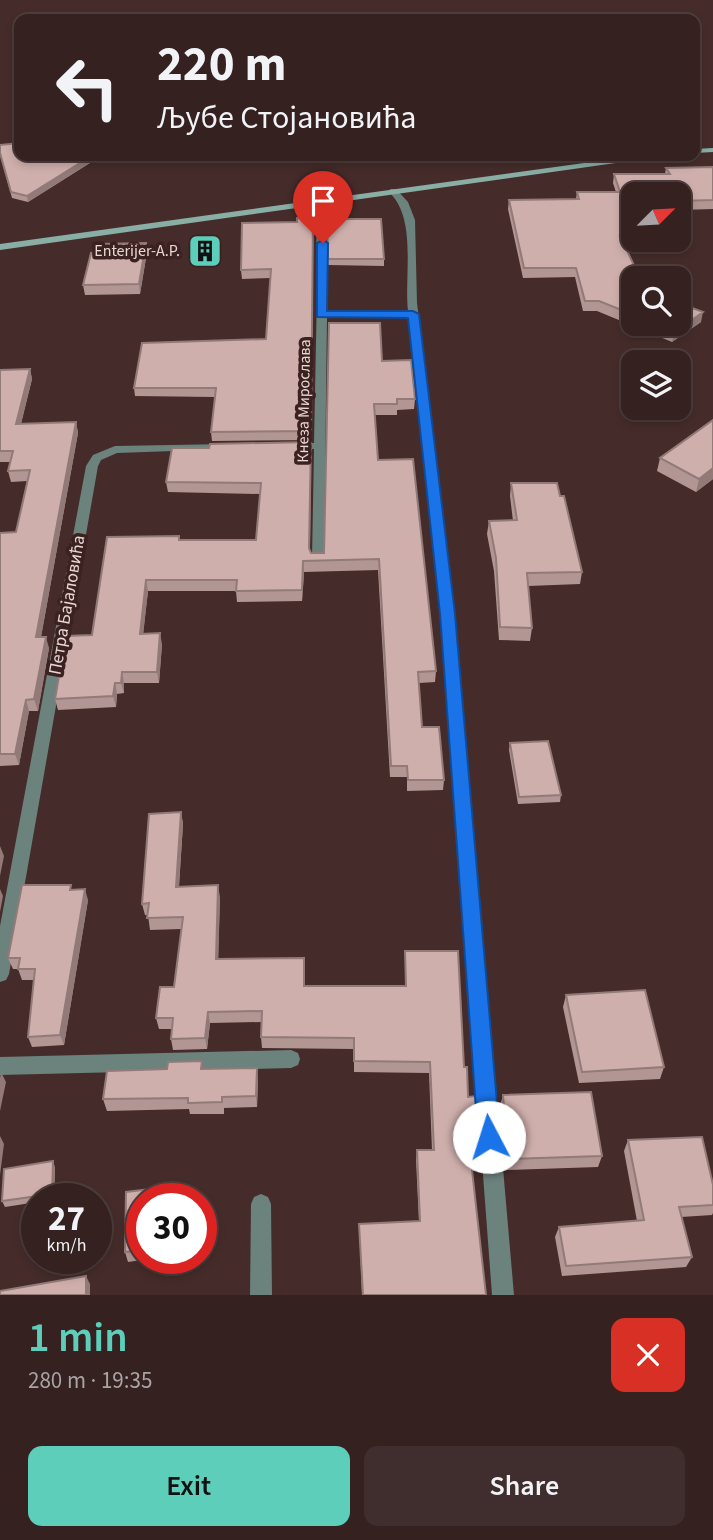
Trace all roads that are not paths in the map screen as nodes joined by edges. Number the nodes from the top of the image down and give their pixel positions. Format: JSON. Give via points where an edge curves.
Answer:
{"nodes":[{"id":1,"x":614,"y":161,"type":"edge"},
{"id":2,"x":393,"y":191,"type":"junction"},
{"id":3,"x":320,"y":202,"type":"junction"},
{"id":4,"x":0,"y":247,"type":"edge"},
{"id":5,"x":413,"y":314,"type":"junction"},
{"id":6,"x":321,"y":315,"type":"junction"},
{"id":7,"x":278,"y":446,"type":"edge"},
{"id":8,"x":319,"y":446,"type":"junction"},
{"id":9,"x":237,"y":447,"type":"edge"},
{"id":10,"x":318,"y":559,"type":"edge"},
{"id":11,"x":0,"y":974,"type":"edge"},
{"id":12,"x":291,"y":1059,"type":"dead end"},
{"id":13,"x":0,"y":1066,"type":"edge"},
{"id":14,"x":261,"y":1204,"type":"dead end"},
{"id":15,"x":261,"y":1295,"type":"edge"},
{"id":16,"x":503,"y":1295,"type":"edge"}],
"edges":[{"from":1,"to":2,"type":"street"},
{"from":2,"to":3,"type":"street"},
{"from":2,"to":5,"type":"street","via":[[404,202],[410,220]]},
{"from":3,"to":4,"type":"street"},
{"from":3,"to":6,"type":"street","name":"Кнеза Мирослава"},
{"from":5,"to":6,"type":"street"},
{"from":5,"to":16,"type":"street","via":[[448,614]]},
{"from":6,"to":8,"type":"street","name":"Кнеза Мирослава"},
{"from":7,"to":8,"type":"street"},
{"from":8,"to":10,"type":"street","name":"Кнеза Мирослава"},
{"from":9,"to":11,"type":"street","name":"Петра Бајаловића","via":[[116,450],[97,458],[92,466]]},
{"from":12,"to":13,"type":"street"},
{"from":14,"to":15,"type":"street"}]}
